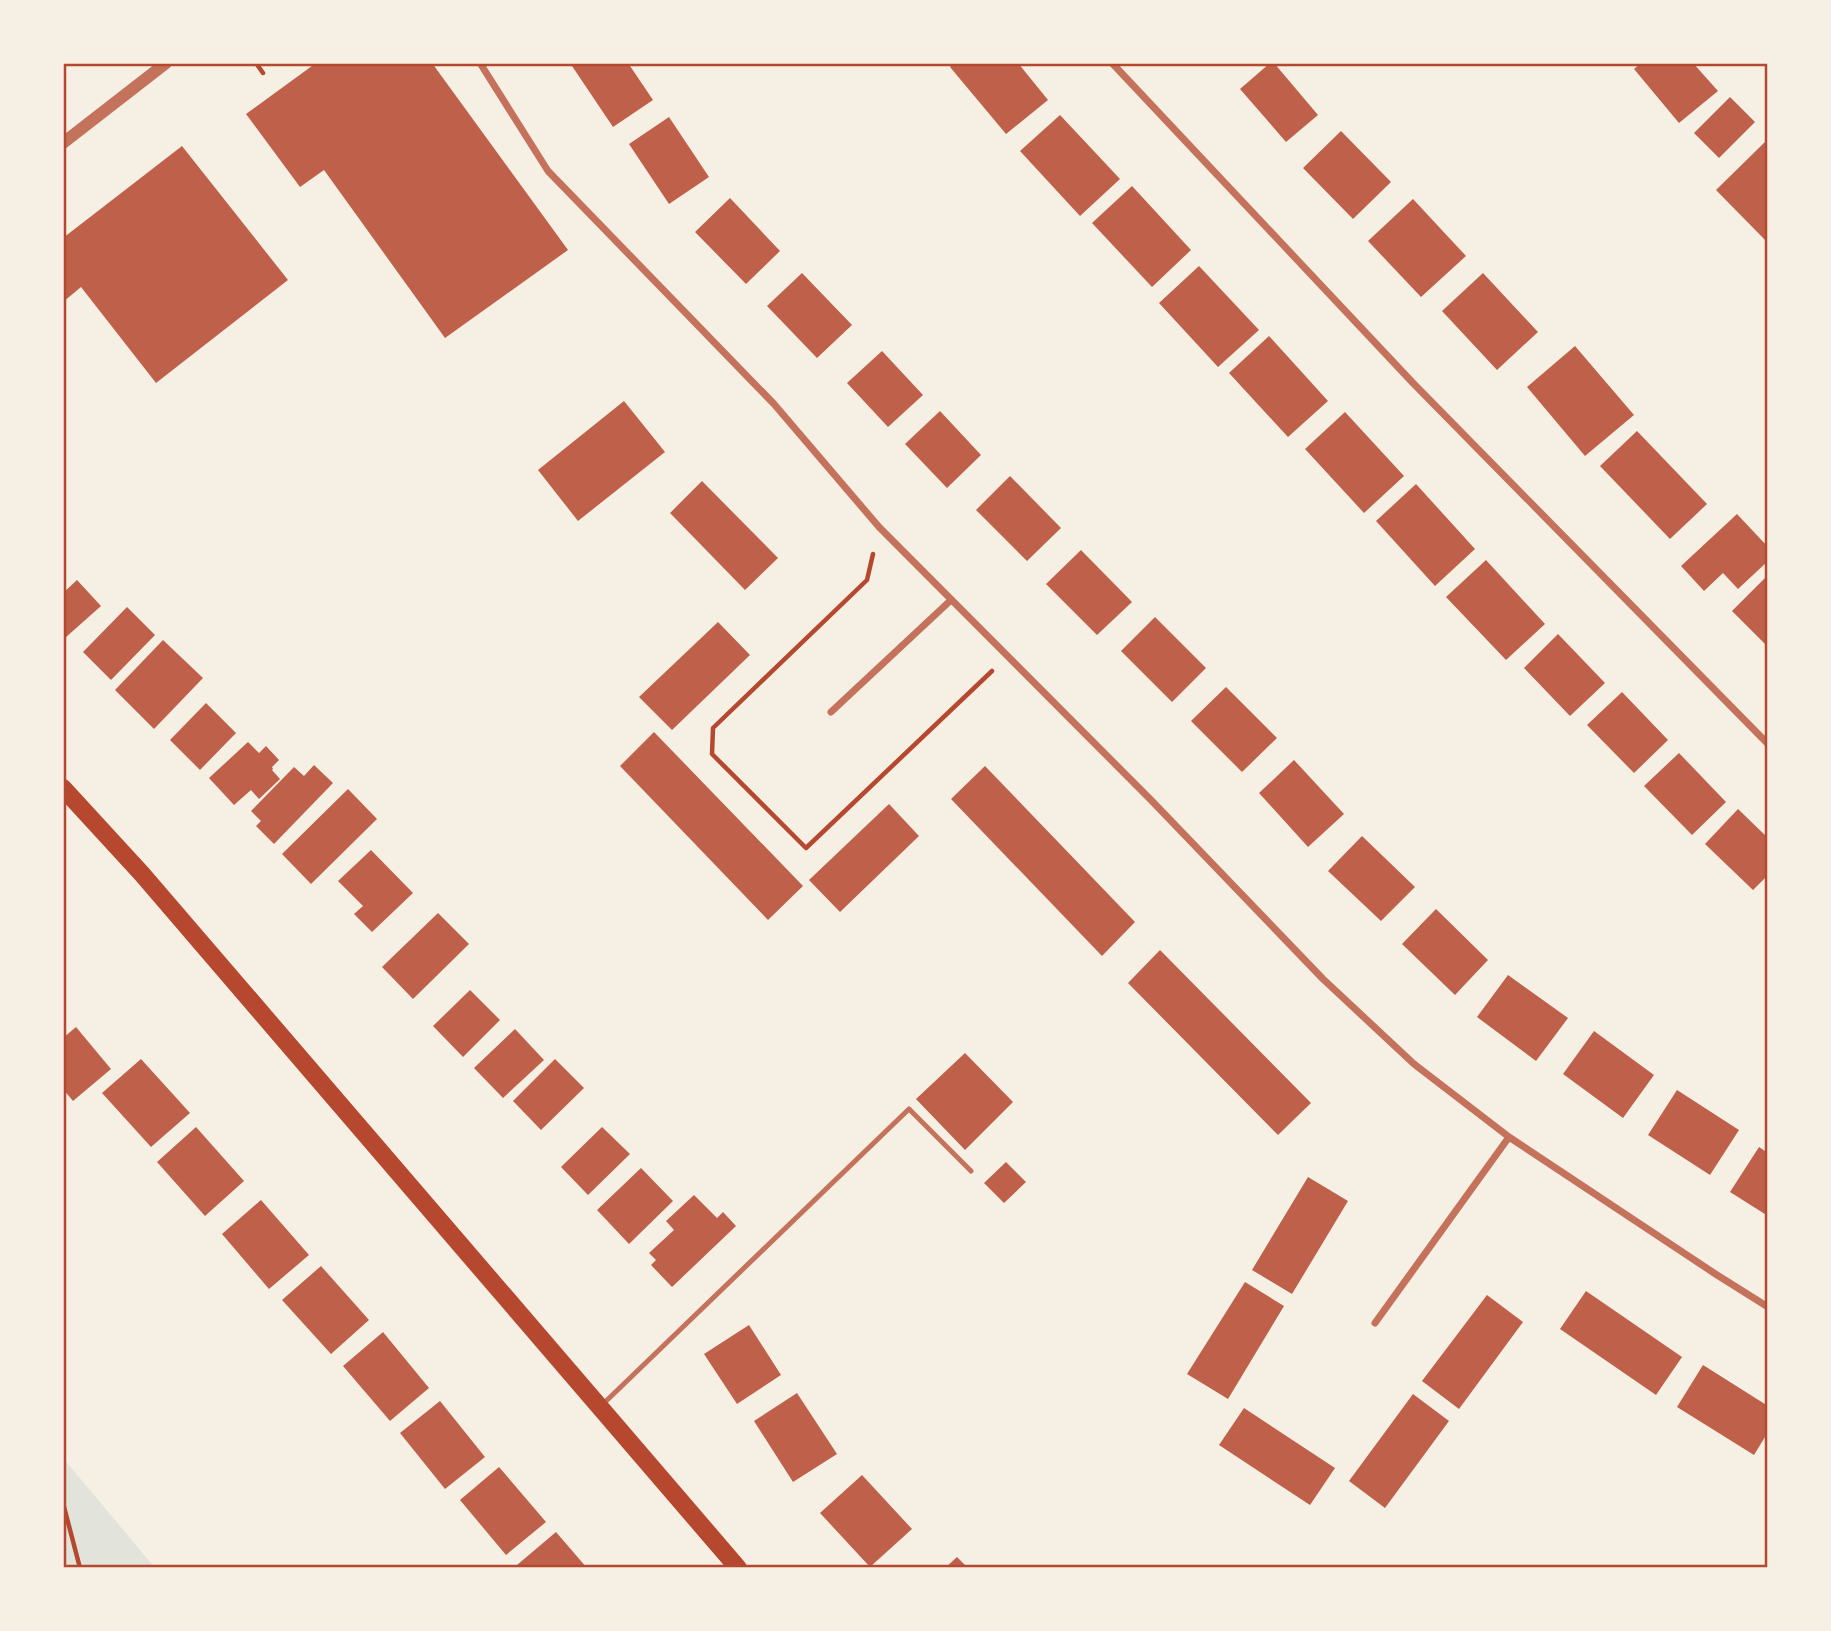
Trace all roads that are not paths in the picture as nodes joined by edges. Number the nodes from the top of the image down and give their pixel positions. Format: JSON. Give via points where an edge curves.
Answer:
{"nodes":[{"id":1,"x":166,"y":63,"type":"edge"},
{"id":2,"x":480,"y":63,"type":"edge"},
{"id":3,"x":1112,"y":63,"type":"edge"},
{"id":4,"x":63,"y":143,"type":"edge"},
{"id":5,"x":951,"y":600,"type":"junction"},
{"id":6,"x":831,"y":712,"type":"dead end"},
{"id":7,"x":1768,"y":744,"type":"edge"},
{"id":8,"x":63,"y":788,"type":"edge"},
{"id":9,"x":1509,"y":1137,"type":"junction"},
{"id":10,"x":971,"y":1171,"type":"dead end"},
{"id":11,"x":1768,"y":1307,"type":"edge"},
{"id":12,"x":1375,"y":1323,"type":"dead end"},
{"id":13,"x":600,"y":1407,"type":"junction"},
{"id":14,"x":738,"y":1568,"type":"edge"}],
"edges":[{"from":1,"to":4,"type":"street"},
{"from":2,"to":5,"type":"street","via":[[548,171],[774,404],[879,527]]},
{"from":3,"to":7,"type":"street","via":[[1413,383]]},
{"from":5,"to":6,"type":"street"},
{"from":5,"to":9,"type":"street","via":[[1323,979],[1414,1064]]},
{"from":8,"to":13,"type":"main road"},
{"from":9,"to":11,"type":"street"},
{"from":9,"to":12,"type":"street"},
{"from":10,"to":13,"type":"lane","via":[[909,1109]]},
{"from":13,"to":14,"type":"main road"}]}
